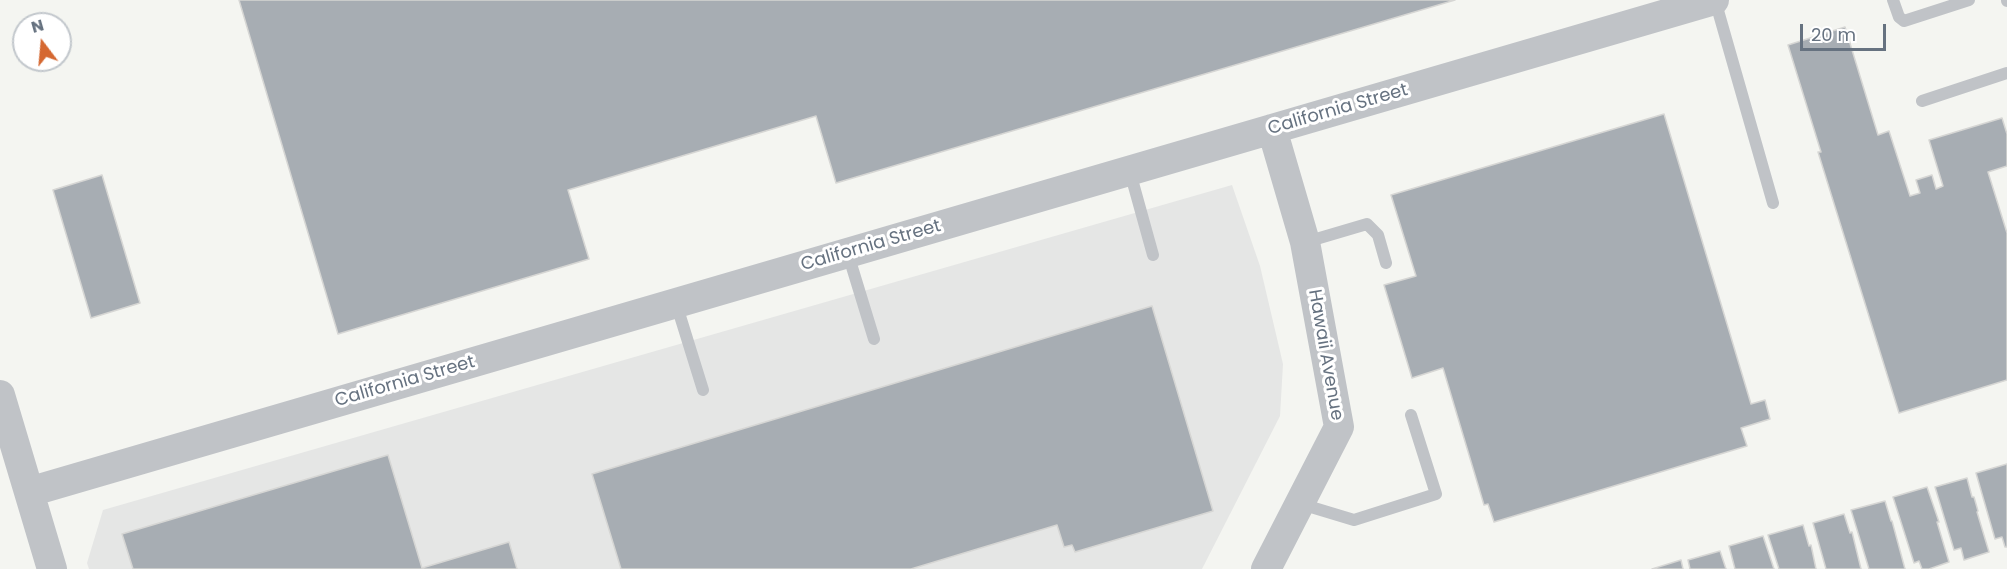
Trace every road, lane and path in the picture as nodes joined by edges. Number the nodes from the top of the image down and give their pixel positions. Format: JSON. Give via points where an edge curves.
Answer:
{"nodes":[{"id":1,"x":1715,"y":0,"type":"edge"},
{"id":2,"x":1893,"y":0,"type":"edge"},
{"id":3,"x":1969,"y":0,"type":"edge"},
{"id":4,"x":2007,"y":73,"type":"edge"},
{"id":5,"x":1922,"y":101,"type":"dead end"},
{"id":6,"x":1272,"y":129,"type":"junction"},
{"id":7,"x":1130,"y":170,"type":"junction"},
{"id":8,"x":1773,"y":203,"type":"dead end"},
{"id":9,"x":1305,"y":242,"type":"junction"},
{"id":10,"x":848,"y":253,"type":"junction"},
{"id":11,"x":1153,"y":255,"type":"dead end"},
{"id":12,"x":1386,"y":263,"type":"dead end"},
{"id":13,"x":676,"y":303,"type":"junction"},
{"id":14,"x":874,"y":339,"type":"dead end"},
{"id":15,"x":703,"y":390,"type":"dead end"},
{"id":16,"x":0,"y":395,"type":"edge"},
{"id":17,"x":1411,"y":415,"type":"dead end"},
{"id":18,"x":29,"y":492,"type":"junction"},
{"id":19,"x":1300,"y":504,"type":"junction"},
{"id":20,"x":52,"y":569,"type":"edge"},
{"id":21,"x":1266,"y":569,"type":"edge"}],
"edges":[{"from":1,"to":6,"type":"street","name":"California Street"},
{"from":1,"to":8,"type":"lane"},
{"from":2,"to":3,"type":"lane","via":[[1904,21]]},
{"from":4,"to":5,"type":"lane"},
{"from":6,"to":7,"type":"street","name":"California Street"},
{"from":6,"to":9,"type":"street","name":"Hawaii Avenue"},
{"from":7,"to":10,"type":"street","name":"California Street"},
{"from":7,"to":11,"type":"lane"},
{"from":9,"to":12,"type":"lane","via":[[1367,224],[1378,235]]},
{"from":9,"to":19,"type":"street","name":"Hawaii Avenue","via":[[1339,427]]},
{"from":10,"to":13,"type":"street","name":"California Street"},
{"from":10,"to":14,"type":"lane"},
{"from":13,"to":15,"type":"lane"},
{"from":13,"to":18,"type":"street","name":"California Street"},
{"from":16,"to":18,"type":"street"},
{"from":17,"to":19,"type":"lane","via":[[1436,494],[1354,519]]},
{"from":18,"to":20,"type":"street"},
{"from":19,"to":21,"type":"street","name":"Hawaii Avenue"}]}
